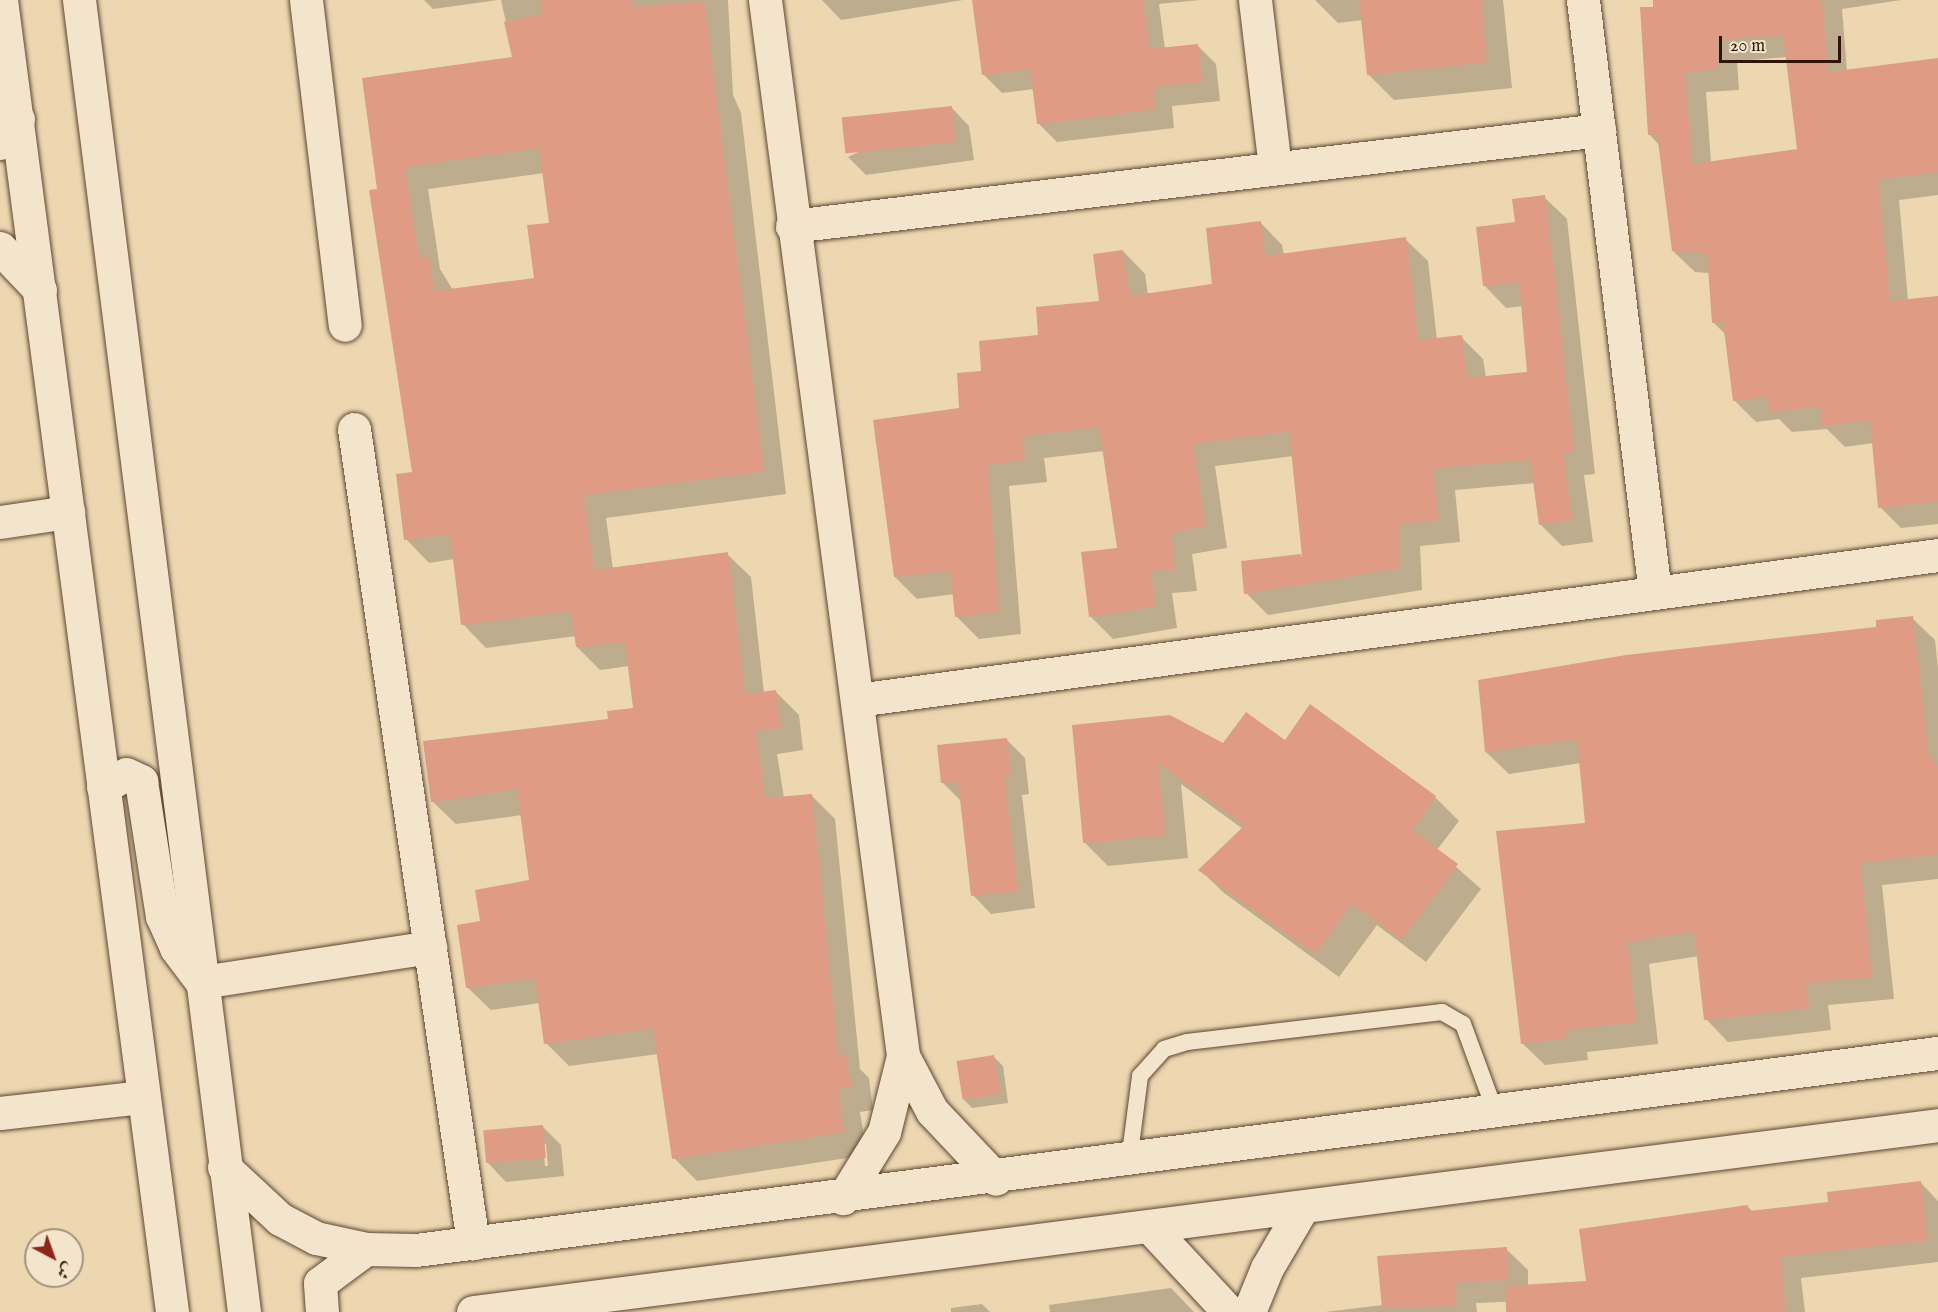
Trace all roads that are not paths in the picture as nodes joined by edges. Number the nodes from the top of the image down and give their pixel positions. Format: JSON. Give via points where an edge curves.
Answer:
{"nodes":[{"id":1,"x":2,"y":0,"type":"edge"},
{"id":2,"x":79,"y":0,"type":"edge"},
{"id":3,"x":306,"y":0,"type":"edge"},
{"id":4,"x":765,"y":0,"type":"edge"},
{"id":5,"x":1255,"y":0,"type":"edge"},
{"id":6,"x":1583,"y":0,"type":"edge"},
{"id":7,"x":1599,"y":130,"type":"junction"},
{"id":8,"x":9,"y":131,"type":"edge"},
{"id":9,"x":1275,"y":168,"type":"junction"},
{"id":10,"x":792,"y":226,"type":"junction"},
{"id":11,"x":0,"y":248,"type":"edge"},
{"id":12,"x":40,"y":290,"type":"junction"},
{"id":13,"x":345,"y":325,"type":"dead end"},
{"id":14,"x":354,"y":429,"type":"dead end"},
{"id":15,"x":68,"y":512,"type":"junction"},
{"id":16,"x":0,"y":522,"type":"edge"},
{"id":17,"x":1938,"y":555,"type":"edge"},
{"id":18,"x":1655,"y":593,"type":"junction"},
{"id":19,"x":857,"y":700,"type":"junction"},
{"id":20,"x":102,"y":788,"type":"junction"},
{"id":21,"x":430,"y":947,"type":"junction"},
{"id":22,"x":202,"y":982,"type":"junction"},
{"id":23,"x":1938,"y":1053,"type":"edge"},
{"id":24,"x":903,"y":1056,"type":"junction"},
{"id":25,"x":143,"y":1097,"type":"junction"},
{"id":26,"x":1495,"y":1111,"type":"junction"},
{"id":27,"x":0,"y":1113,"type":"edge"},
{"id":28,"x":1938,"y":1125,"type":"edge"},
{"id":29,"x":1129,"y":1161,"type":"junction"},
{"id":30,"x":224,"y":1167,"type":"junction"},
{"id":31,"x":996,"y":1179,"type":"junction"},
{"id":32,"x":843,"y":1198,"type":"junction"},
{"id":33,"x":1302,"y":1208,"type":"junction"},
{"id":34,"x":1150,"y":1227,"type":"junction"},
{"id":35,"x":473,"y":1243,"type":"junction"},
{"id":36,"x":366,"y":1249,"type":"junction"},
{"id":37,"x":172,"y":1312,"type":"edge"},
{"id":38,"x":244,"y":1312,"type":"edge"},
{"id":39,"x":322,"y":1312,"type":"edge"},
{"id":40,"x":473,"y":1312,"type":"edge"},
{"id":41,"x":1229,"y":1312,"type":"edge"},
{"id":42,"x":1249,"y":1312,"type":"edge"}],
"edges":[{"from":1,"to":8,"type":"street"},
{"from":2,"to":22,"type":"street"},
{"from":3,"to":13,"type":"street"},
{"from":4,"to":10,"type":"street"},
{"from":5,"to":9,"type":"street"},
{"from":6,"to":7,"type":"street"},
{"from":7,"to":9,"type":"street"},
{"from":7,"to":18,"type":"street"},
{"from":8,"to":12,"type":"street"},
{"from":9,"to":10,"type":"street"},
{"from":10,"to":19,"type":"street"},
{"from":11,"to":12,"type":"street"},
{"from":12,"to":15,"type":"street"},
{"from":14,"to":21,"type":"street"},
{"from":15,"to":16,"type":"street"},
{"from":15,"to":20,"type":"street"},
{"from":17,"to":18,"type":"street"},
{"from":18,"to":19,"type":"street"},
{"from":19,"to":24,"type":"street"},
{"from":20,"to":22,"type":"street","via":[[126,774],[141,781],[162,916],[176,948]]},
{"from":20,"to":25,"type":"street"},
{"from":21,"to":22,"type":"street"},
{"from":21,"to":35,"type":"street"},
{"from":22,"to":30,"type":"street"},
{"from":23,"to":26,"type":"street"},
{"from":24,"to":31,"type":"street","via":[[944,1128]]},
{"from":24,"to":32,"type":"street","via":[[884,1132]]},
{"from":25,"to":27,"type":"street"},
{"from":25,"to":37,"type":"street"},
{"from":26,"to":29,"type":"street"},
{"from":26,"to":29,"type":"lane","via":[[1463,1023],[1442,1012],[1187,1042],[1164,1049],[1140,1076]]},
{"from":28,"to":33,"type":"street"},
{"from":29,"to":31,"type":"street"},
{"from":30,"to":36,"type":"street","via":[[280,1219],[315,1238]]},
{"from":30,"to":38,"type":"street"},
{"from":31,"to":32,"type":"street"},
{"from":32,"to":35,"type":"street"},
{"from":33,"to":34,"type":"street"},
{"from":33,"to":42,"type":"street","via":[[1267,1268]]},
{"from":34,"to":40,"type":"street"},
{"from":34,"to":41,"type":"street"},
{"from":35,"to":36,"type":"street","via":[[416,1250]]},
{"from":36,"to":39,"type":"street","via":[[320,1283]]}]}
